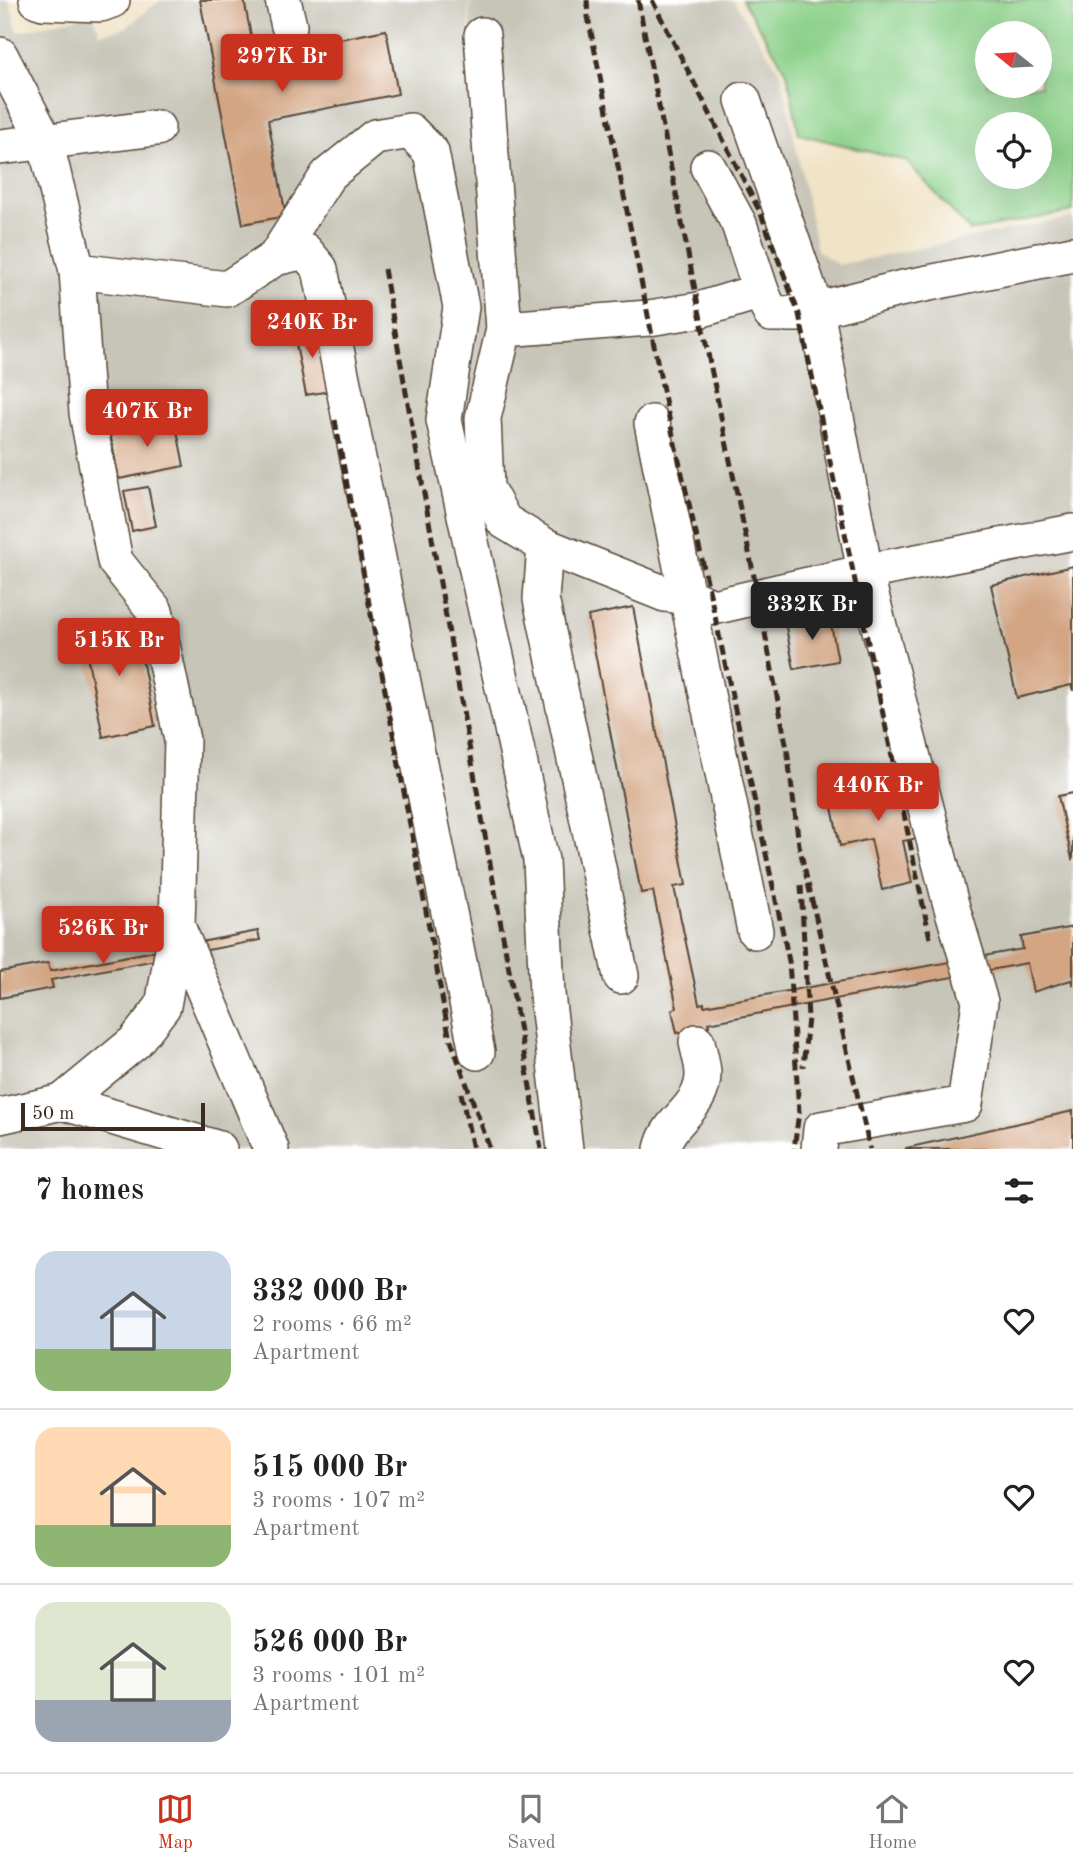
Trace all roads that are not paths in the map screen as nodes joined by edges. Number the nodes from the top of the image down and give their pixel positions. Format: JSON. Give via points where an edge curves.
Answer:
{"nodes":[{"id":1,"x":37,"y":0,"type":"edge"},
{"id":2,"x":112,"y":0,"type":"edge"},
{"id":3,"x":482,"y":35,"type":"dead end"},
{"id":4,"x":0,"y":55,"type":"edge"},
{"id":5,"x":743,"y":100,"type":"dead end"},
{"id":6,"x":157,"y":128,"type":"dead end"},
{"id":7,"x":45,"y":141,"type":"junction"},
{"id":8,"x":0,"y":148,"type":"edge"},
{"id":9,"x":708,"y":167,"type":"dead end"},
{"id":10,"x":1073,"y":254,"type":"edge"},
{"id":11,"x":275,"y":258,"type":"junction"},
{"id":12,"x":77,"y":271,"type":"junction"},
{"id":13,"x":761,"y":291,"type":"junction"},
{"id":14,"x":816,"y":310,"type":"junction"},
{"id":15,"x":503,"y":329,"type":"junction"},
{"id":16,"x":652,"y":423,"type":"dead end"},
{"id":17,"x":1073,"y":532,"type":"edge"},
{"id":18,"x":545,"y":546,"type":"junction"},
{"id":19,"x":865,"y":572,"type":"junction"},
{"id":20,"x":677,"y":595,"type":"junction"},
{"id":21,"x":177,"y":926,"type":"junction"},
{"id":22,"x":743,"y":934,"type":"dead end"},
{"id":23,"x":621,"y":976,"type":"dead end"},
{"id":24,"x":697,"y":1042,"type":"dead end"},
{"id":25,"x":477,"y":1052,"type":"dead end"},
{"id":26,"x":62,"y":1102,"type":"junction"},
{"id":27,"x":0,"y":1116,"type":"edge"},
{"id":28,"x":219,"y":1149,"type":"edge"},
{"id":29,"x":271,"y":1149,"type":"edge"},
{"id":30,"x":565,"y":1149,"type":"edge"},
{"id":31,"x":662,"y":1149,"type":"edge"},
{"id":32,"x":819,"y":1149,"type":"edge"}],
"edges":[{"from":1,"to":2,"type":"lane","via":[[102,4]]},
{"from":3,"to":15,"type":"lane"},
{"from":4,"to":7,"type":"lane"},
{"from":5,"to":14,"type":"lane"},
{"from":6,"to":7,"type":"lane"},
{"from":7,"to":8,"type":"lane"},
{"from":7,"to":12,"type":"lane"},
{"from":9,"to":13,"type":"lane","via":[[739,224]]},
{"from":10,"to":14,"type":"lane"},
{"from":11,"to":12,"type":"lane","via":[[227,289]]},
{"from":11,"to":25,"type":"lane","via":[[305,251],[320,270]]},
{"from":11,"to":30,"type":"lane","via":[[328,174],[375,137],[410,131],[431,152],[461,307],[444,420],[541,860],[547,994]]},
{"from":12,"to":21,"type":"lane","via":[[87,413],[115,561],[155,611],[182,740]]},
{"from":13,"to":14,"type":"lane","via":[[771,314]]},
{"from":13,"to":15,"type":"lane","via":[[699,310],[649,318]]},
{"from":14,"to":19,"type":"lane"},
{"from":15,"to":18,"type":"lane","via":[[483,418],[486,488],[504,521]]},
{"from":16,"to":20,"type":"lane"},
{"from":17,"to":19,"type":"lane"},
{"from":18,"to":20,"type":"lane"},
{"from":18,"to":23,"type":"lane","via":[[541,599]]},
{"from":19,"to":20,"type":"lane","via":[[713,607]]},
{"from":19,"to":32,"type":"lane","via":[[980,1002],[965,1104],[821,1129]]},
{"from":20,"to":22,"type":"lane"},
{"from":21,"to":26,"type":"lane","via":[[163,1006],[135,1042]]},
{"from":21,"to":29,"type":"lane"},
{"from":24,"to":31,"type":"lane","via":[[703,1075],[697,1100],[664,1138]]},
{"from":26,"to":27,"type":"lane"},
{"from":26,"to":28,"type":"lane"}]}
